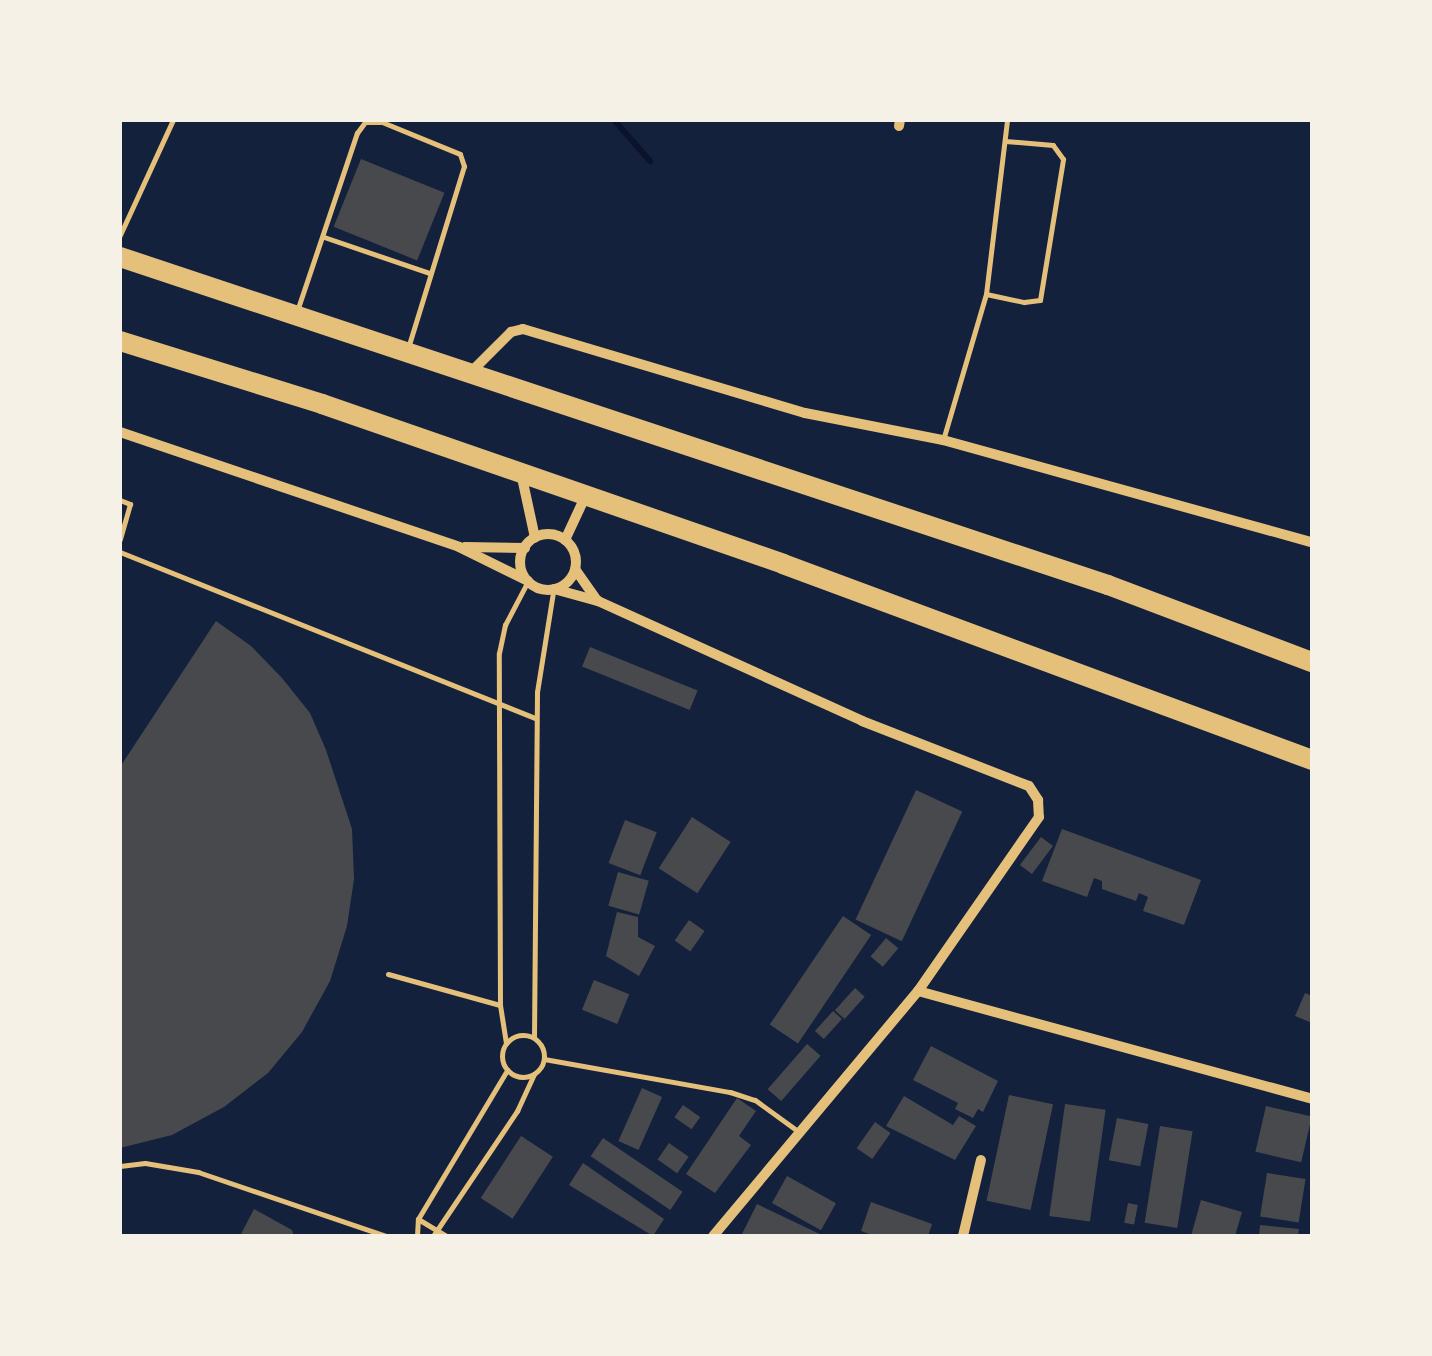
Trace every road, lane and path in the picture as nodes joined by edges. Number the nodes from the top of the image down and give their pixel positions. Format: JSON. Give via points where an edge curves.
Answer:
{"nodes":[{"id":1,"x":173,"y":120,"type":"edge"},
{"id":2,"x":1007,"y":120,"type":"edge"},
{"id":3,"x":1004,"y":141,"type":"junction"},
{"id":4,"x":120,"y":234,"type":"edge"},
{"id":5,"x":322,"y":236,"type":"junction"},
{"id":6,"x":120,"y":256,"type":"edge"},
{"id":7,"x":430,"y":273,"type":"junction"},
{"id":8,"x":986,"y":294,"type":"junction"},
{"id":9,"x":296,"y":315,"type":"junction"},
{"id":10,"x":120,"y":342,"type":"edge"},
{"id":11,"x":407,"y":351,"type":"junction"},
{"id":12,"x":471,"y":372,"type":"junction"},
{"id":13,"x":120,"y":432,"type":"edge"},
{"id":14,"x":944,"y":440,"type":"junction"},
{"id":15,"x":521,"y":472,"type":"junction"},
{"id":16,"x":586,"y":495,"type":"junction"},
{"id":17,"x":120,"y":500,"type":"edge"},
{"id":18,"x":535,"y":538,"type":"junction"},
{"id":19,"x":120,"y":540,"type":"edge"},
{"id":20,"x":565,"y":540,"type":"junction"},
{"id":21,"x":1312,"y":542,"type":"edge"},
{"id":22,"x":459,"y":547,"type":"junction"},
{"id":23,"x":525,"y":548,"type":"junction"},
{"id":24,"x":120,"y":552,"type":"edge"},
{"id":25,"x":575,"y":569,"type":"junction"},
{"id":26,"x":528,"y":581,"type":"junction"},
{"id":27,"x":554,"y":589,"type":"junction"},
{"id":28,"x":598,"y":601,"type":"junction"},
{"id":29,"x":1312,"y":662,"type":"edge"},
{"id":30,"x":499,"y":707,"type":"junction"},
{"id":31,"x":536,"y":718,"type":"junction"},
{"id":32,"x":1312,"y":760,"type":"edge"},
{"id":33,"x":388,"y":974,"type":"dead end"},
{"id":34,"x":918,"y":991,"type":"junction"},
{"id":35,"x":500,"y":1005,"type":"junction"},
{"id":36,"x":534,"y":1037,"type":"junction"},
{"id":37,"x":506,"y":1043,"type":"junction"},
{"id":38,"x":544,"y":1059,"type":"junction"},
{"id":39,"x":507,"y":1070,"type":"junction"},
{"id":40,"x":534,"y":1074,"type":"junction"},
{"id":41,"x":1312,"y":1099,"type":"edge"},
{"id":42,"x":799,"y":1132,"type":"junction"},
{"id":43,"x":981,"y":1160,"type":"dead end"},
{"id":44,"x":120,"y":1166,"type":"edge"},
{"id":45,"x":418,"y":1219,"type":"junction"},
{"id":46,"x":439,"y":1235,"type":"edge"},
{"id":47,"x":386,"y":1236,"type":"edge"},
{"id":48,"x":417,"y":1236,"type":"edge"},
{"id":49,"x":712,"y":1236,"type":"edge"},
{"id":50,"x":964,"y":1236,"type":"edge"}],
"edges":[{"from":1,"to":4,"type":"lane"},
{"from":2,"to":3,"type":"lane"},
{"from":3,"to":8,"type":"lane"},
{"from":3,"to":8,"type":"lane","via":[[1053,144],[1063,159],[1040,300]]},
{"from":5,"to":7,"type":"lane"},
{"from":5,"to":7,"type":"lane","via":[[356,133],[365,122],[382,122],[460,154],[464,166]]},
{"from":5,"to":9,"type":"lane"},
{"from":6,"to":9,"type":"highway"},
{"from":7,"to":11,"type":"lane"},
{"from":8,"to":14,"type":"lane"},
{"from":9,"to":11,"type":"highway"},
{"from":10,"to":15,"type":"highway"},
{"from":11,"to":12,"type":"highway"},
{"from":12,"to":14,"type":"street","via":[[510,332],[523,329],[806,413]]},
{"from":12,"to":29,"type":"highway","via":[[1108,585]]},
{"from":13,"to":22,"type":"street"},
{"from":14,"to":21,"type":"street"},
{"from":15,"to":16,"type":"highway"},
{"from":15,"to":18,"type":"street"},
{"from":16,"to":20,"type":"street"},
{"from":16,"to":32,"type":"highway"},
{"from":17,"to":19,"type":"lane","via":[[130,504]]},
{"from":18,"to":20,"type":"street"},
{"from":18,"to":23,"type":"street"},
{"from":20,"to":25,"type":"street"},
{"from":22,"to":23,"type":"street"},
{"from":22,"to":26,"type":"street"},
{"from":23,"to":26,"type":"street","via":[[520,562]]},
{"from":24,"to":30,"type":"lane"},
{"from":25,"to":27,"type":"street"},
{"from":25,"to":28,"type":"street"},
{"from":26,"to":27,"type":"street"},
{"from":26,"to":30,"type":"lane","via":[[502,638]]},
{"from":27,"to":28,"type":"street"},
{"from":27,"to":31,"type":"lane"},
{"from":28,"to":34,"type":"street","via":[[862,721],[1029,786],[1039,817]]},
{"from":30,"to":31,"type":"lane"},
{"from":30,"to":35,"type":"lane"},
{"from":31,"to":36,"type":"lane"},
{"from":33,"to":35,"type":"lane"},
{"from":34,"to":41,"type":"street"},
{"from":34,"to":42,"type":"street"},
{"from":35,"to":37,"type":"lane"},
{"from":36,"to":37,"type":"lane","via":[[524,1034]]},
{"from":36,"to":38,"type":"lane"},
{"from":37,"to":39,"type":"lane"},
{"from":38,"to":40,"type":"lane"},
{"from":38,"to":42,"type":"lane","via":[[730,1092],[755,1100]]},
{"from":39,"to":40,"type":"lane"},
{"from":39,"to":45,"type":"lane"},
{"from":40,"to":46,"type":"lane"},
{"from":42,"to":49,"type":"street"},
{"from":43,"to":50,"type":"street"},
{"from":44,"to":47,"type":"lane","via":[[198,1172]]},
{"from":45,"to":46,"type":"lane"},
{"from":45,"to":48,"type":"lane"}]}
